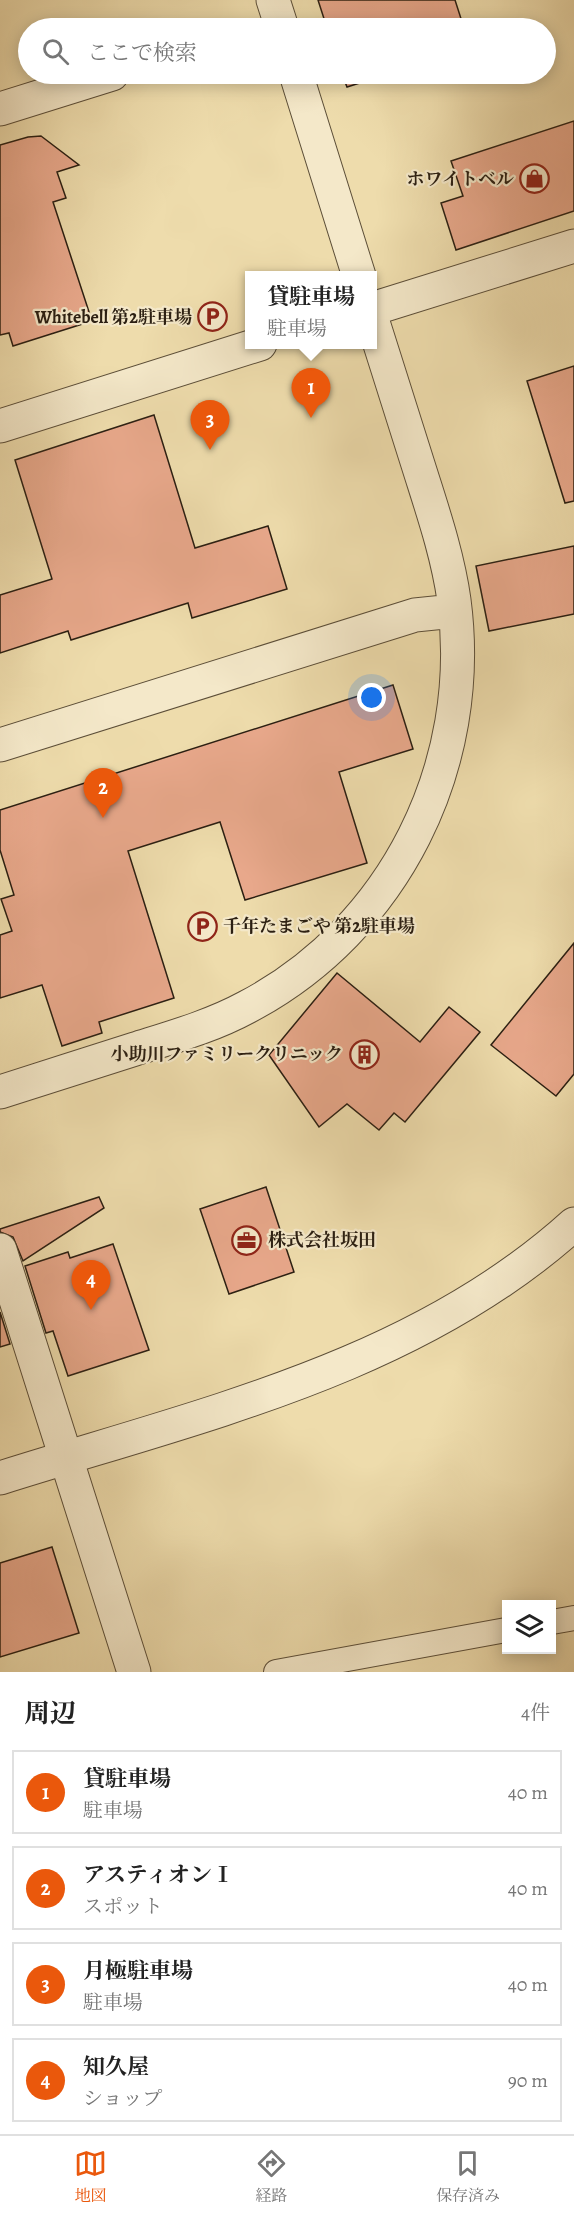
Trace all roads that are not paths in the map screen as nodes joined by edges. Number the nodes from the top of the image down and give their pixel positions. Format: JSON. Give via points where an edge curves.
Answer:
{"nodes":[{"id":1,"x":80,"y":84,"type":"edge"},
{"id":2,"x":299,"y":84,"type":"edge"},
{"id":3,"x":0,"y":109,"type":"edge"},
{"id":4,"x":574,"y":246,"type":"edge"},
{"id":5,"x":357,"y":271,"type":"edge"},
{"id":6,"x":377,"y":307,"type":"edge"},
{"id":7,"x":377,"y":335,"type":"edge"},
{"id":8,"x":247,"y":349,"type":"edge"},
{"id":9,"x":0,"y":426,"type":"edge"},
{"id":10,"x":454,"y":611,"type":"junction"},
{"id":11,"x":0,"y":745,"type":"edge"},
{"id":12,"x":0,"y":1092,"type":"edge"},
{"id":13,"x":574,"y":1224,"type":"edge"},
{"id":14,"x":0,"y":1250,"type":"edge"},
{"id":15,"x":66,"y":1457,"type":"junction"},
{"id":16,"x":0,"y":1478,"type":"edge"},
{"id":17,"x":574,"y":1617,"type":"edge"},
{"id":18,"x":556,"y":1621,"type":"edge"},
{"id":19,"x":502,"y":1631,"type":"edge"},
{"id":20,"x":134,"y":1672,"type":"edge"},
{"id":21,"x":276,"y":1672,"type":"edge"}],
"edges":[{"from":1,"to":3,"type":"street"},
{"from":2,"to":5,"type":"street"},
{"from":4,"to":6,"type":"street"},
{"from":7,"to":10,"type":"street","via":[[435,518]]},
{"from":8,"to":9,"type":"street"},
{"from":10,"to":11,"type":"street","via":[[415,615]]},
{"from":10,"to":12,"type":"street","via":[[457,689],[440,775],[405,856],[381,894],[352,927],[285,985],[219,1020]]},
{"from":13,"to":15,"type":"street","via":[[508,1278],[399,1341],[287,1387]]},
{"from":14,"to":15,"type":"street"},
{"from":15,"to":16,"type":"street"},
{"from":15,"to":20,"type":"street"},
{"from":17,"to":18,"type":"lane"},
{"from":19,"to":21,"type":"lane"}]}
